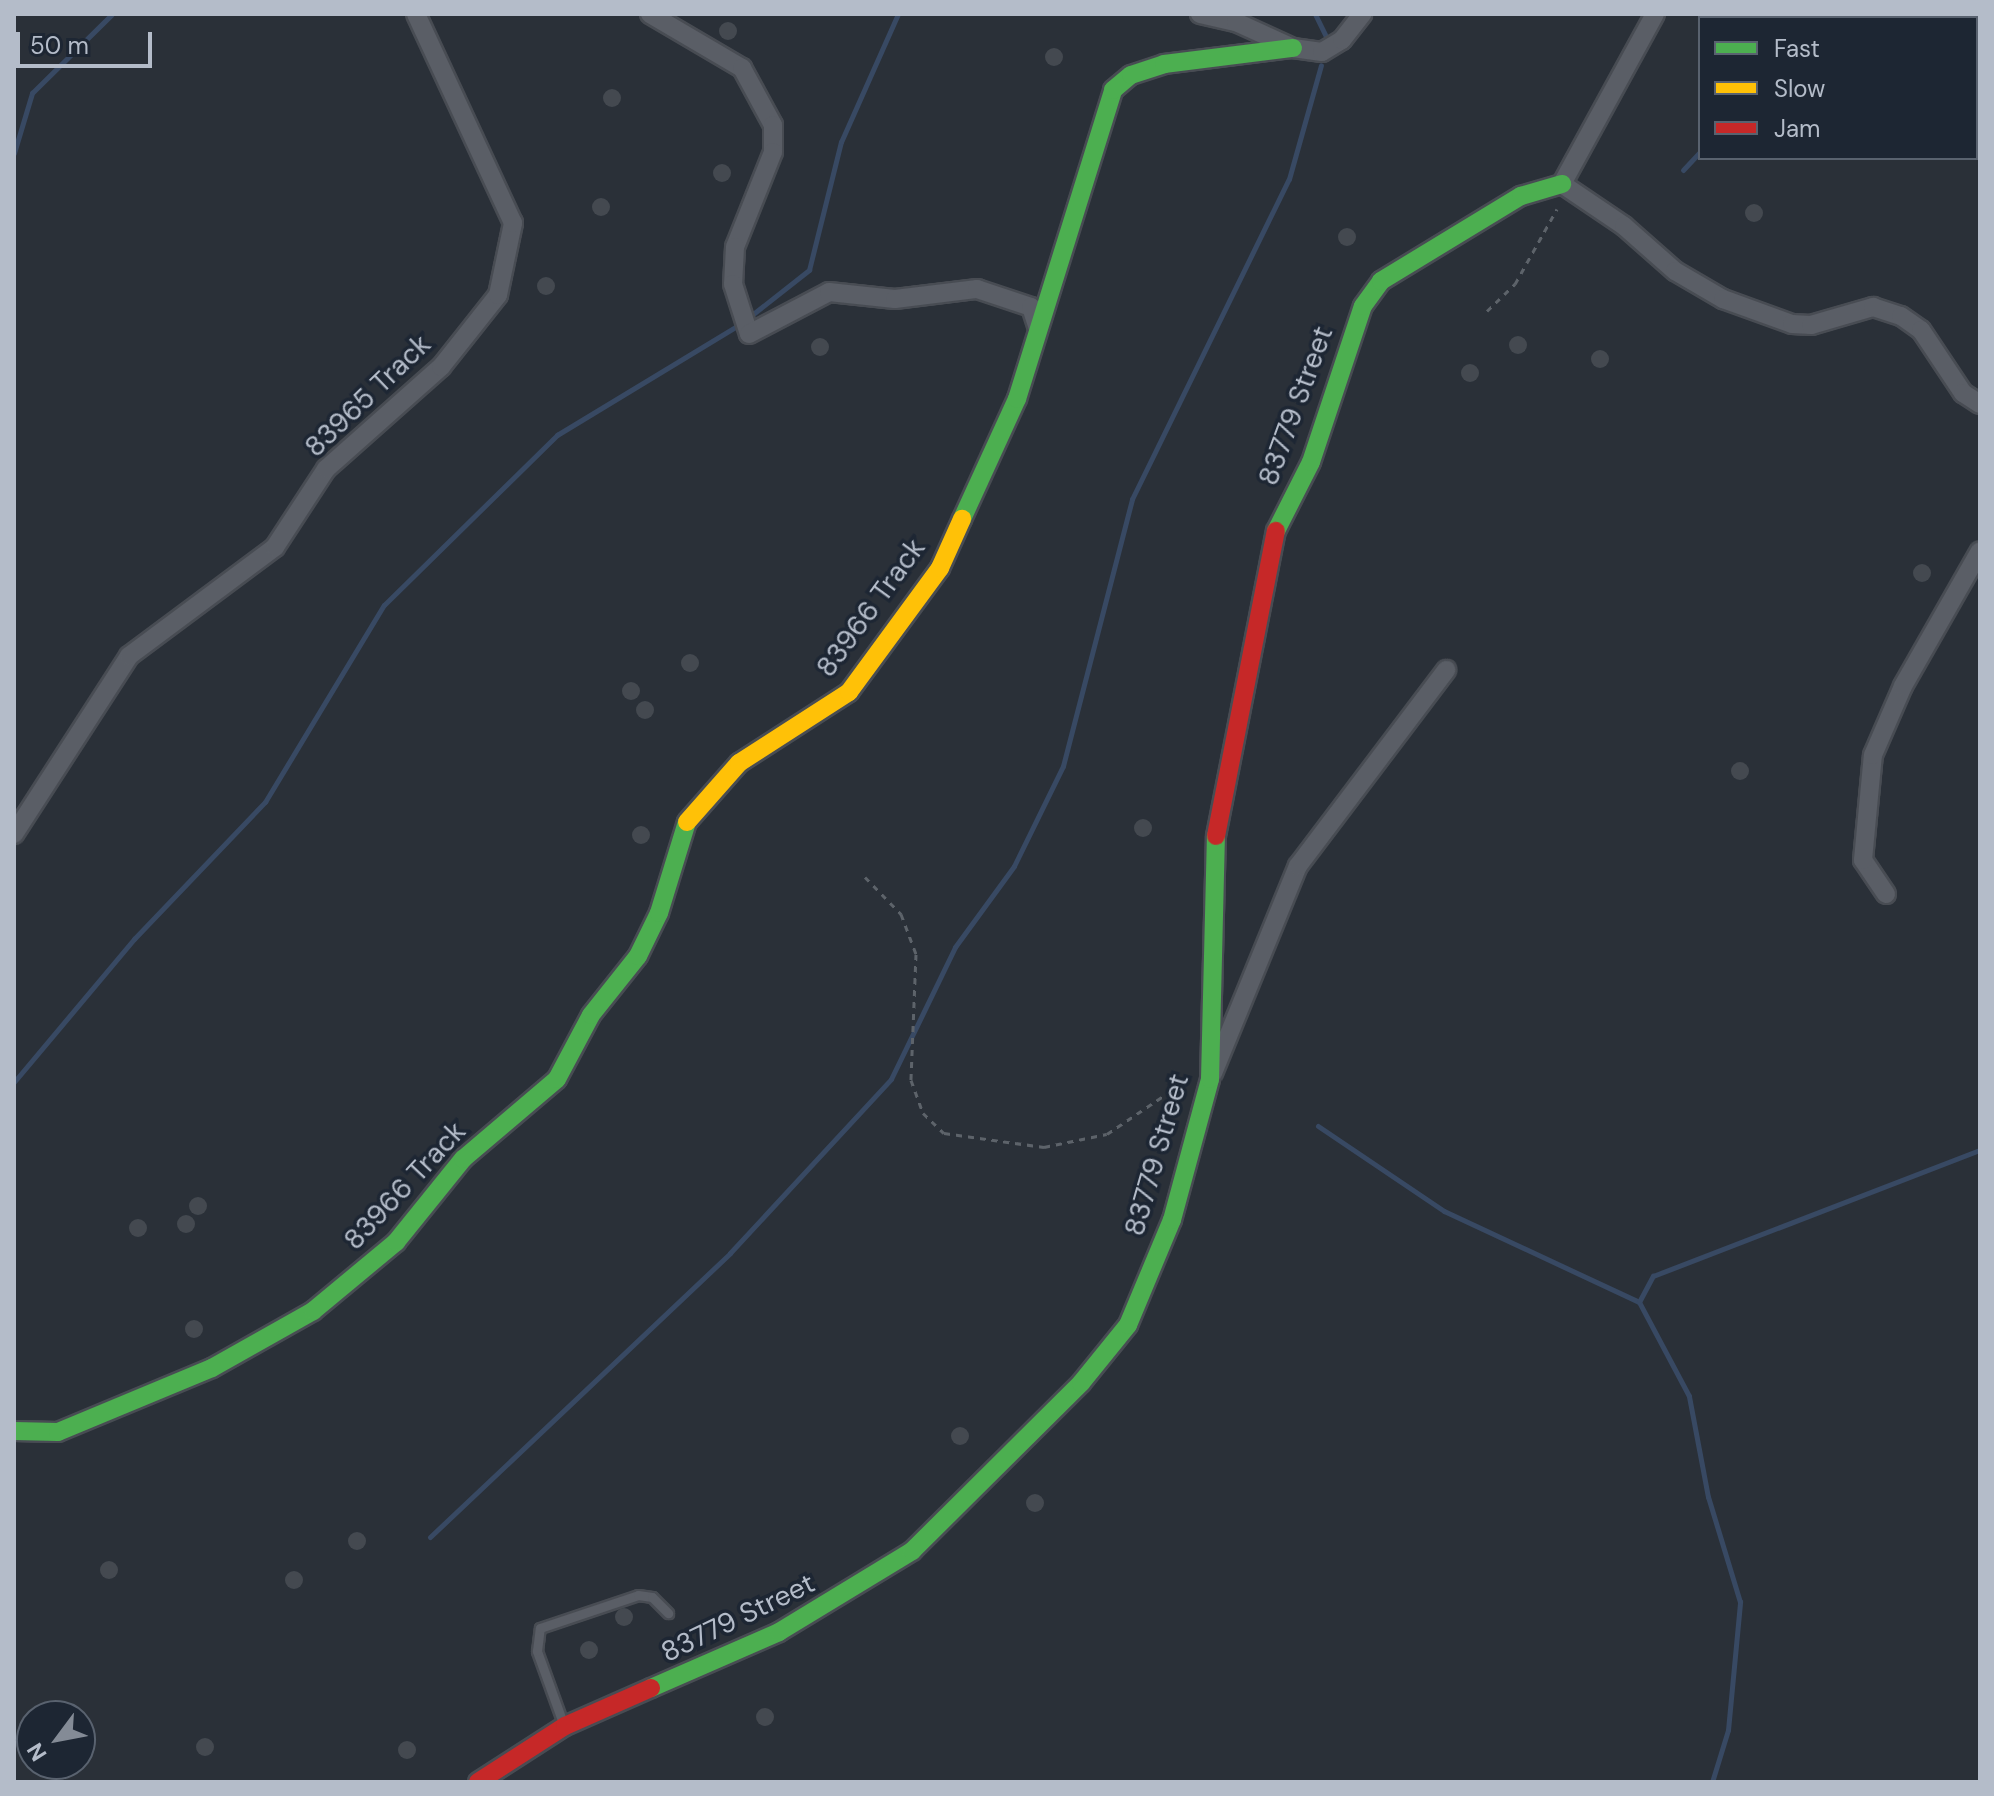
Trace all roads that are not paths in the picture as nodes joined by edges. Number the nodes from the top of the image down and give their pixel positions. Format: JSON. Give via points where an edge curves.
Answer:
{"nodes":[{"id":1,"x":416,"y":14,"type":"edge"},
{"id":2,"x":650,"y":14,"type":"edge"},
{"id":3,"x":1200,"y":14,"type":"edge"},
{"id":4,"x":1362,"y":14,"type":"edge"},
{"id":5,"x":1655,"y":14,"type":"edge"},
{"id":6,"x":1293,"y":48,"type":"junction"},
{"id":7,"x":1566,"y":186,"type":"junction"},
{"id":8,"x":1038,"y":329,"type":"junction"},
{"id":9,"x":1980,"y":404,"type":"edge"},
{"id":10,"x":1980,"y":551,"type":"edge"},
{"id":11,"x":1446,"y":670,"type":"dead end"},
{"id":12,"x":14,"y":834,"type":"edge"},
{"id":13,"x":1886,"y":894,"type":"dead end"},
{"id":14,"x":1210,"y":1072,"type":"junction"},
{"id":15,"x":14,"y":1431,"type":"edge"},
{"id":16,"x":668,"y":1613,"type":"dead end"},
{"id":17,"x":565,"y":1726,"type":"junction"},
{"id":18,"x":478,"y":1782,"type":"edge"}],
"edges":[{"from":1,"to":12,"type":"street","name":"83965 Track","via":[[513,223],[498,295],[441,367],[326,469],[275,547],[129,656]]},
{"from":2,"to":8,"type":"street","via":[[742,68],[773,125],[773,152],[735,247],[733,284],[749,334],[829,292],[895,299],[977,289],[1031,307]]},
{"from":3,"to":6,"type":"street","via":[[1236,22]]},
{"from":4,"to":6,"type":"street","via":[[1331,48]]},
{"from":5,"to":7,"type":"street"},
{"from":6,"to":8,"type":"street","name":"83966 Track","via":[[1164,64],[1131,75],[1113,90]]},
{"from":7,"to":9,"type":"street","via":[[1675,271],[1723,299],[1792,324],[1811,325],[1873,307],[1901,316],[1921,330],[1963,393]]},
{"from":7,"to":14,"type":"street","name":"83779 Street","via":[[1521,196],[1402,266],[1381,281],[1352,333],[1311,462],[1271,541],[1263,618],[1221,800],[1211,875]]},
{"from":8,"to":15,"type":"street","name":"83966 Track","via":[[1017,399],[940,568],[849,692],[739,763],[706,794],[680,831],[659,913],[638,956],[591,1015],[557,1079],[463,1159],[396,1242],[313,1311],[212,1368],[107,1416],[58,1432]]},
{"from":10,"to":13,"type":"street","via":[[1903,686],[1873,755],[1863,860]]},
{"from":11,"to":14,"type":"street","via":[[1298,866]]},
{"from":14,"to":17,"type":"street","name":"83779 Street","via":[[1172,1220],[1128,1325],[1008,1459],[912,1551],[838,1599],[721,1662]]},
{"from":16,"to":17,"type":"lane","via":[[652,1597],[638,1595],[540,1628],[537,1651]]},
{"from":17,"to":18,"type":"street","name":"83779 Street"}]}
